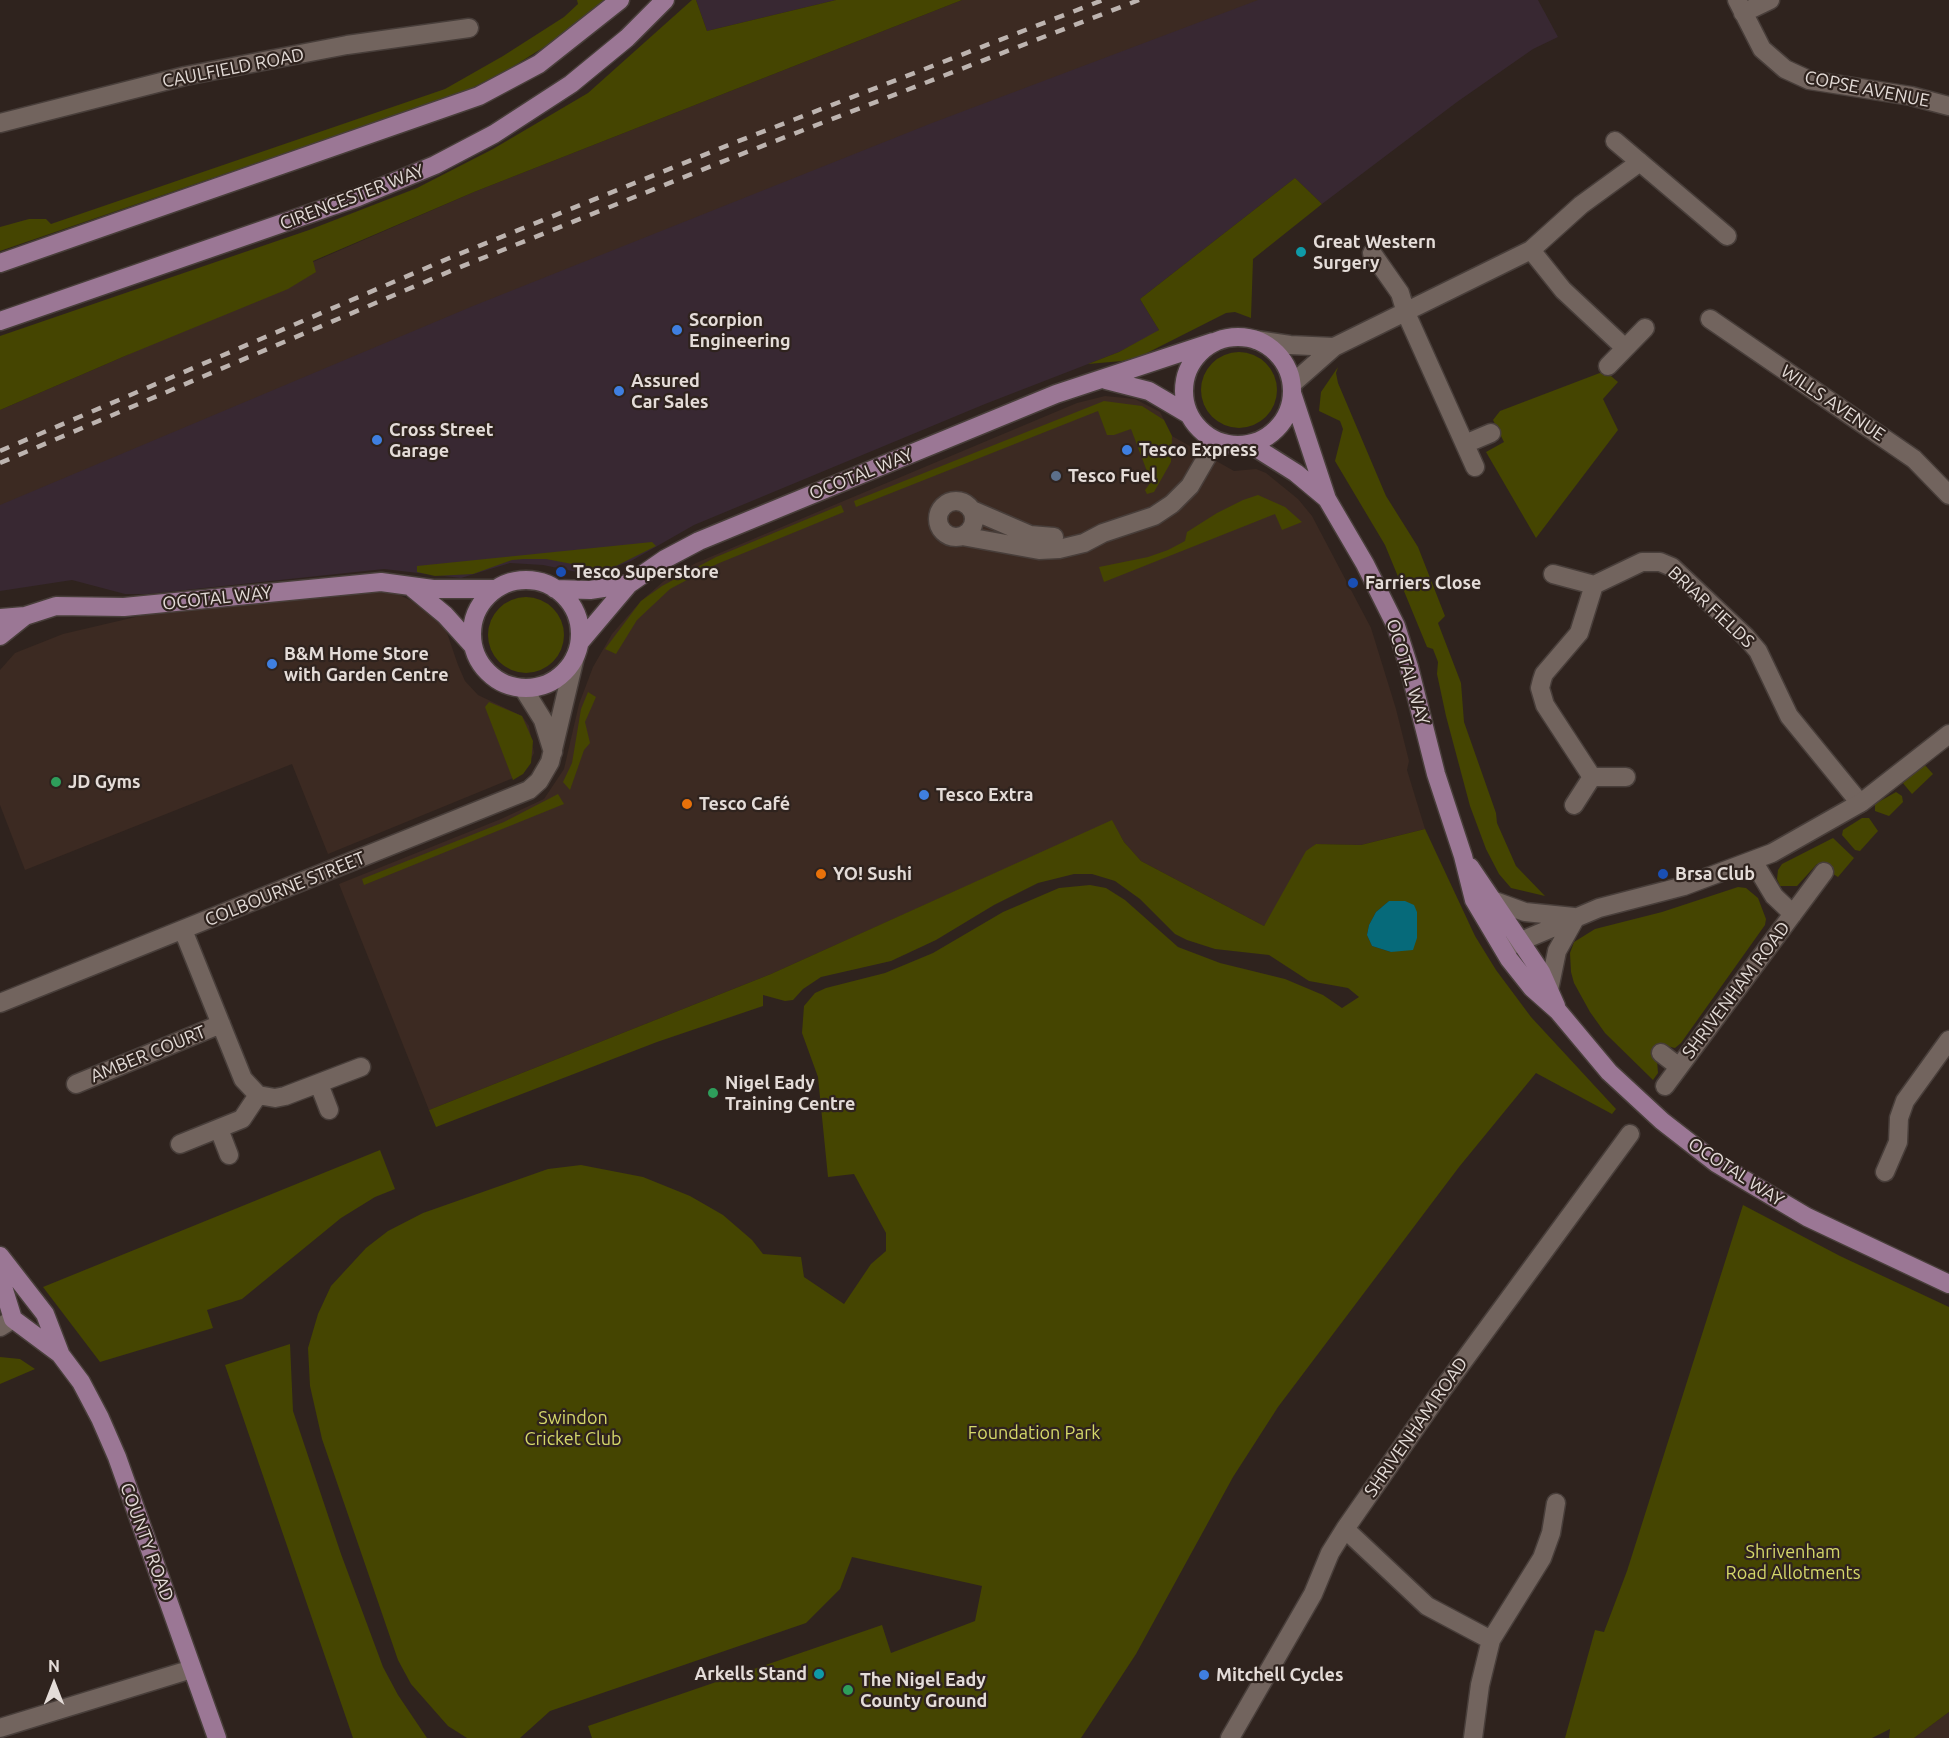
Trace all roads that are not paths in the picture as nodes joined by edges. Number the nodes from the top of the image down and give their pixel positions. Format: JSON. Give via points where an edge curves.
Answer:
{"nodes":[{"id":1,"x":620,"y":0,"type":"edge"},
{"id":2,"x":665,"y":0,"type":"edge"},
{"id":3,"x":1770,"y":0,"type":"edge"},
{"id":4,"x":1740,"y":6,"type":"edge"},
{"id":5,"x":469,"y":28,"type":"dead end"},
{"id":6,"x":1949,"y":106,"type":"edge"},
{"id":7,"x":0,"y":123,"type":"edge"},
{"id":8,"x":1615,"y":141,"type":"dead end"},
{"id":9,"x":1640,"y":162,"type":"junction"},
{"id":10,"x":1727,"y":236,"type":"dead end"},
{"id":11,"x":1531,"y":250,"type":"junction"},
{"id":12,"x":1372,"y":253,"type":"dead end"},
{"id":13,"x":0,"y":263,"type":"edge"},
{"id":14,"x":1406,"y":313,"type":"junction"},
{"id":15,"x":1710,"y":319,"type":"dead end"},
{"id":16,"x":0,"y":321,"type":"edge"},
{"id":17,"x":1645,"y":328,"type":"dead end"},
{"id":18,"x":1256,"y":340,"type":"junction"},
{"id":19,"x":1213,"y":342,"type":"junction"},
{"id":20,"x":1334,"y":347,"type":"junction"},
{"id":21,"x":1625,"y":348,"type":"junction"},
{"id":22,"x":1608,"y":366,"type":"dead end"},
{"id":23,"x":1101,"y":380,"type":"junction"},
{"id":24,"x":1292,"y":388,"type":"junction"},
{"id":25,"x":1188,"y":414,"type":"junction"},
{"id":26,"x":1491,"y":433,"type":"dead end"},
{"id":27,"x":1216,"y":441,"type":"junction"},
{"id":28,"x":1250,"y":444,"type":"junction"},
{"id":29,"x":1465,"y":444,"type":"junction"},
{"id":30,"x":1475,"y":467,"type":"dead end"},
{"id":31,"x":1949,"y":495,"type":"edge"},
{"id":32,"x":1327,"y":499,"type":"junction"},
{"id":33,"x":972,"y":510,"type":"junction"},
{"id":34,"x":1103,"y":533,"type":"junction"},
{"id":35,"x":962,"y":536,"type":"junction"},
{"id":36,"x":1553,"y":574,"type":"dead end"},
{"id":37,"x":629,"y":584,"type":"junction"},
{"id":38,"x":1594,"y":585,"type":"junction"},
{"id":39,"x":411,"y":586,"type":"junction"},
{"id":40,"x":555,"y":589,"type":"junction"},
{"id":41,"x":496,"y":590,"type":"junction"},
{"id":42,"x":25,"y":616,"type":"junction"},
{"id":43,"x":0,"y":618,"type":"edge"},
{"id":44,"x":0,"y":636,"type":"edge"},
{"id":45,"x":473,"y":646,"type":"junction"},
{"id":46,"x":578,"y":650,"type":"junction"},
{"id":47,"x":523,"y":688,"type":"junction"},
{"id":48,"x":1949,"y":734,"type":"edge"},
{"id":49,"x":553,"y":754,"type":"junction"},
{"id":50,"x":1592,"y":777,"type":"junction"},
{"id":51,"x":1626,"y":777,"type":"dead end"},
{"id":52,"x":1860,"y":803,"type":"junction"},
{"id":53,"x":1574,"y":805,"type":"dead end"},
{"id":54,"x":1463,"y":856,"type":"junction"},
{"id":55,"x":1753,"y":861,"type":"junction"},
{"id":56,"x":1824,"y":872,"type":"dead end"},
{"id":57,"x":1492,"y":900,"type":"junction"},
{"id":58,"x":1793,"y":914,"type":"junction"},
{"id":59,"x":1576,"y":917,"type":"junction"},
{"id":60,"x":183,"y":930,"type":"junction"},
{"id":61,"x":1520,"y":941,"type":"junction"},
{"id":62,"x":1503,"y":949,"type":"junction"},
{"id":63,"x":1549,"y":990,"type":"junction"},
{"id":64,"x":0,"y":1003,"type":"edge"},
{"id":65,"x":1558,"y":1011,"type":"junction"},
{"id":66,"x":221,"y":1024,"type":"junction"},
{"id":67,"x":1949,"y":1040,"type":"edge"},
{"id":68,"x":1661,"y":1053,"type":"dead end"},
{"id":69,"x":362,"y":1066,"type":"dead end"},
{"id":70,"x":1679,"y":1067,"type":"junction"},
{"id":71,"x":76,"y":1084,"type":"dead end"},
{"id":72,"x":318,"y":1084,"type":"junction"},
{"id":73,"x":1665,"y":1086,"type":"dead end"},
{"id":74,"x":258,"y":1095,"type":"junction"},
{"id":75,"x":328,"y":1110,"type":"dead end"},
{"id":76,"x":219,"y":1129,"type":"junction"},
{"id":77,"x":1630,"y":1134,"type":"dead end"},
{"id":78,"x":180,"y":1144,"type":"dead end"},
{"id":79,"x":229,"y":1155,"type":"dead end"},
{"id":80,"x":1885,"y":1172,"type":"dead end"},
{"id":81,"x":0,"y":1256,"type":"edge"},
{"id":82,"x":0,"y":1277,"type":"edge"},
{"id":83,"x":1949,"y":1284,"type":"edge"},
{"id":84,"x":6,"y":1323,"type":"edge"},
{"id":85,"x":60,"y":1354,"type":"junction"},
{"id":86,"x":1556,"y":1503,"type":"dead end"},
{"id":87,"x":1345,"y":1529,"type":"junction"},
{"id":88,"x":1491,"y":1641,"type":"junction"},
{"id":89,"x":192,"y":1669,"type":"junction"},
{"id":90,"x":0,"y":1728,"type":"edge"},
{"id":91,"x":217,"y":1738,"type":"edge"},
{"id":92,"x":1230,"y":1738,"type":"edge"},
{"id":93,"x":1473,"y":1738,"type":"edge"}],
"edges":[{"from":1,"to":13,"type":"main road","via":[[539,64],[479,96]]},
{"from":2,"to":16,"type":"main road","name":"CIRENCESTER WAY","via":[[620,45],[571,84],[494,134],[435,165],[358,197]]},
{"from":3,"to":4,"type":"street","name":"COPSE AVENUE"},
{"from":4,"to":6,"type":"street","name":"COPSE AVENUE","via":[[1762,49],[1785,69],[1809,80]]},
{"from":5,"to":7,"type":"street","name":"CAULFIELD ROAD","via":[[347,45],[185,75]]},
{"from":8,"to":9,"type":"street"},
{"from":9,"to":10,"type":"street"},
{"from":9,"to":11,"type":"street"},
{"from":11,"to":14,"type":"street"},
{"from":11,"to":21,"type":"street","via":[[1563,290]]},
{"from":12,"to":14,"type":"street","via":[[1397,287]]},
{"from":14,"to":20,"type":"street"},
{"from":14,"to":29,"type":"street"},
{"from":15,"to":31,"type":"street","name":"WILLS AVENUE","via":[[1914,459]]},
{"from":17,"to":21,"type":"street"},
{"from":18,"to":19,"type":"main road","via":[[1234,337]]},
{"from":18,"to":20,"type":"street"},
{"from":18,"to":24,"type":"main road","via":[[1281,358]]},
{"from":19,"to":23,"type":"main road","name":"OCOTAL WAY"},
{"from":19,"to":25,"type":"main road","via":[[1195,357],[1185,377]]},
{"from":20,"to":24,"type":"street"},
{"from":21,"to":22,"type":"street"},
{"from":23,"to":25,"type":"main road","via":[[1149,391]]},
{"from":23,"to":37,"type":"main road","name":"OCOTAL WAY","via":[[1035,403],[699,541]]},
{"from":24,"to":28,"type":"main road","via":[[1288,413],[1277,429]]},
{"from":24,"to":32,"type":"main road","name":"OCOTAL WAY"},
{"from":25,"to":27,"type":"main road","via":[[1202,433]]},
{"from":26,"to":29,"type":"street"},
{"from":27,"to":28,"type":"main road"},
{"from":27,"to":34,"type":"street","via":[[1190,486],[1172,504],[1154,516]]},
{"from":28,"to":32,"type":"main road","name":"OCOTAL WAY","via":[[1296,473]]},
{"from":29,"to":30,"type":"street"},
{"from":32,"to":54,"type":"main road","name":"OCOTAL WAY","via":[[1396,626]]},
{"from":33,"to":34,"type":"street","via":[[1042,537]]},
{"from":33,"to":35,"type":"street","via":[[973,525]]},
{"from":33,"to":35,"type":"street","via":[[954,501],[943,506],[938,514],[939,525],[946,534]]},
{"from":34,"to":35,"type":"street","via":[[1084,543],[1049,550]]},
{"from":36,"to":38,"type":"street"},
{"from":37,"to":40,"type":"main road","name":"OCOTAL WAY","via":[[590,590]]},
{"from":37,"to":46,"type":"main road","name":"OCOTAL WAY"},
{"from":38,"to":50,"type":"street","via":[[1579,633],[1544,674],[1540,688],[1545,705]]},
{"from":38,"to":52,"type":"street","name":"BRIAR FIELDS","via":[[1642,562],[1672,567],[1758,651],[1790,716]]},
{"from":39,"to":41,"type":"main road","name":"OCOTAL WAY"},
{"from":39,"to":42,"type":"main road","name":"OCOTAL WAY","via":[[381,582],[124,608],[56,606]]},
{"from":39,"to":45,"type":"main road"},
{"from":40,"to":41,"type":"main road","via":[[526,580]]},
{"from":40,"to":46,"type":"main road","via":[[574,609],[580,625]]},
{"from":41,"to":45,"type":"main road","via":[[476,614]]},
{"from":42,"to":43,"type":"main road","name":"OCOTAL WAY"},
{"from":42,"to":44,"type":"main road","name":"OCOTAL WAY"},
{"from":45,"to":47,"type":"main road","via":[[490,675],[509,686]]},
{"from":46,"to":47,"type":"main road","via":[[567,671],[554,681]]},
{"from":46,"to":49,"type":"street","name":"COLBOURNE STREET"},
{"from":47,"to":49,"type":"street","via":[[543,720]]},
{"from":48,"to":52,"type":"street"},
{"from":49,"to":60,"type":"street","name":"COLBOURNE STREET","via":[[539,781],[519,795]]},
{"from":50,"to":51,"type":"street"},
{"from":50,"to":53,"type":"street"},
{"from":52,"to":55,"type":"street","via":[[1801,839]]},
{"from":54,"to":57,"type":"main road","name":"OCOTAL WAY"},
{"from":54,"to":62,"type":"main road","name":"OCOTAL WAY","via":[[1477,908]]},
{"from":55,"to":58,"type":"street","name":"SHRIVENHAM ROAD","via":[[1774,896]]},
{"from":55,"to":59,"type":"street","via":[[1684,886]]},
{"from":56,"to":58,"type":"street","name":"SHRIVENHAM ROAD"},
{"from":57,"to":59,"type":"street","via":[[1525,912]]},
{"from":57,"to":61,"type":"main road","name":"OCOTAL WAY"},
{"from":58,"to":70,"type":"street","name":"SHRIVENHAM ROAD"},
{"from":59,"to":61,"type":"street"},
{"from":59,"to":63,"type":"street","via":[[1557,951]]},
{"from":60,"to":64,"type":"street","name":"COLBOURNE STREET"},
{"from":60,"to":66,"type":"street","name":"AMBER COURT"},
{"from":61,"to":62,"type":"street"},
{"from":61,"to":63,"type":"main road","name":"OCOTAL WAY"},
{"from":62,"to":65,"type":"main road","name":"OCOTAL WAY","via":[[1532,988]]},
{"from":63,"to":65,"type":"main road","name":"OCOTAL WAY"},
{"from":65,"to":83,"type":"main road","name":"OCOTAL WAY","via":[[1618,1080],[1716,1163],[1816,1221]]},
{"from":66,"to":71,"type":"street","name":"AMBER COURT"},
{"from":66,"to":74,"type":"street","name":"AMBER COURT","via":[[243,1079]]},
{"from":67,"to":80,"type":"street","via":[[1905,1101],[1899,1118],[1898,1142]]},
{"from":68,"to":70,"type":"street","name":"SHRIVENHAM ROAD"},
{"from":69,"to":72,"type":"street"},
{"from":70,"to":73,"type":"street","name":"SHRIVENHAM ROAD"},
{"from":72,"to":74,"type":"street","via":[[275,1098]]},
{"from":72,"to":75,"type":"street"},
{"from":74,"to":76,"type":"street","via":[[247,1114]]},
{"from":76,"to":78,"type":"street"},
{"from":76,"to":79,"type":"street"},
{"from":77,"to":87,"type":"street","name":"SHRIVENHAM ROAD","via":[[1468,1353]]},
{"from":81,"to":85,"type":"main road","name":"COUNTY ROAD","via":[[45,1314]]},
{"from":82,"to":84,"type":"main road","name":"COUNTY ROAD"},
{"from":84,"to":85,"type":"main road","name":"COUNTY ROAD"},
{"from":85,"to":89,"type":"main road","name":"COUNTY ROAD","via":[[81,1382],[109,1437]]},
{"from":86,"to":88,"type":"street","via":[[1542,1558]]},
{"from":87,"to":88,"type":"street","via":[[1427,1606]]},
{"from":87,"to":92,"type":"street","name":"SHRIVENHAM ROAD","via":[[1313,1594]]},
{"from":88,"to":93,"type":"street"},
{"from":89,"to":90,"type":"street"},
{"from":89,"to":91,"type":"main road","name":"COUNTY ROAD"}]}
